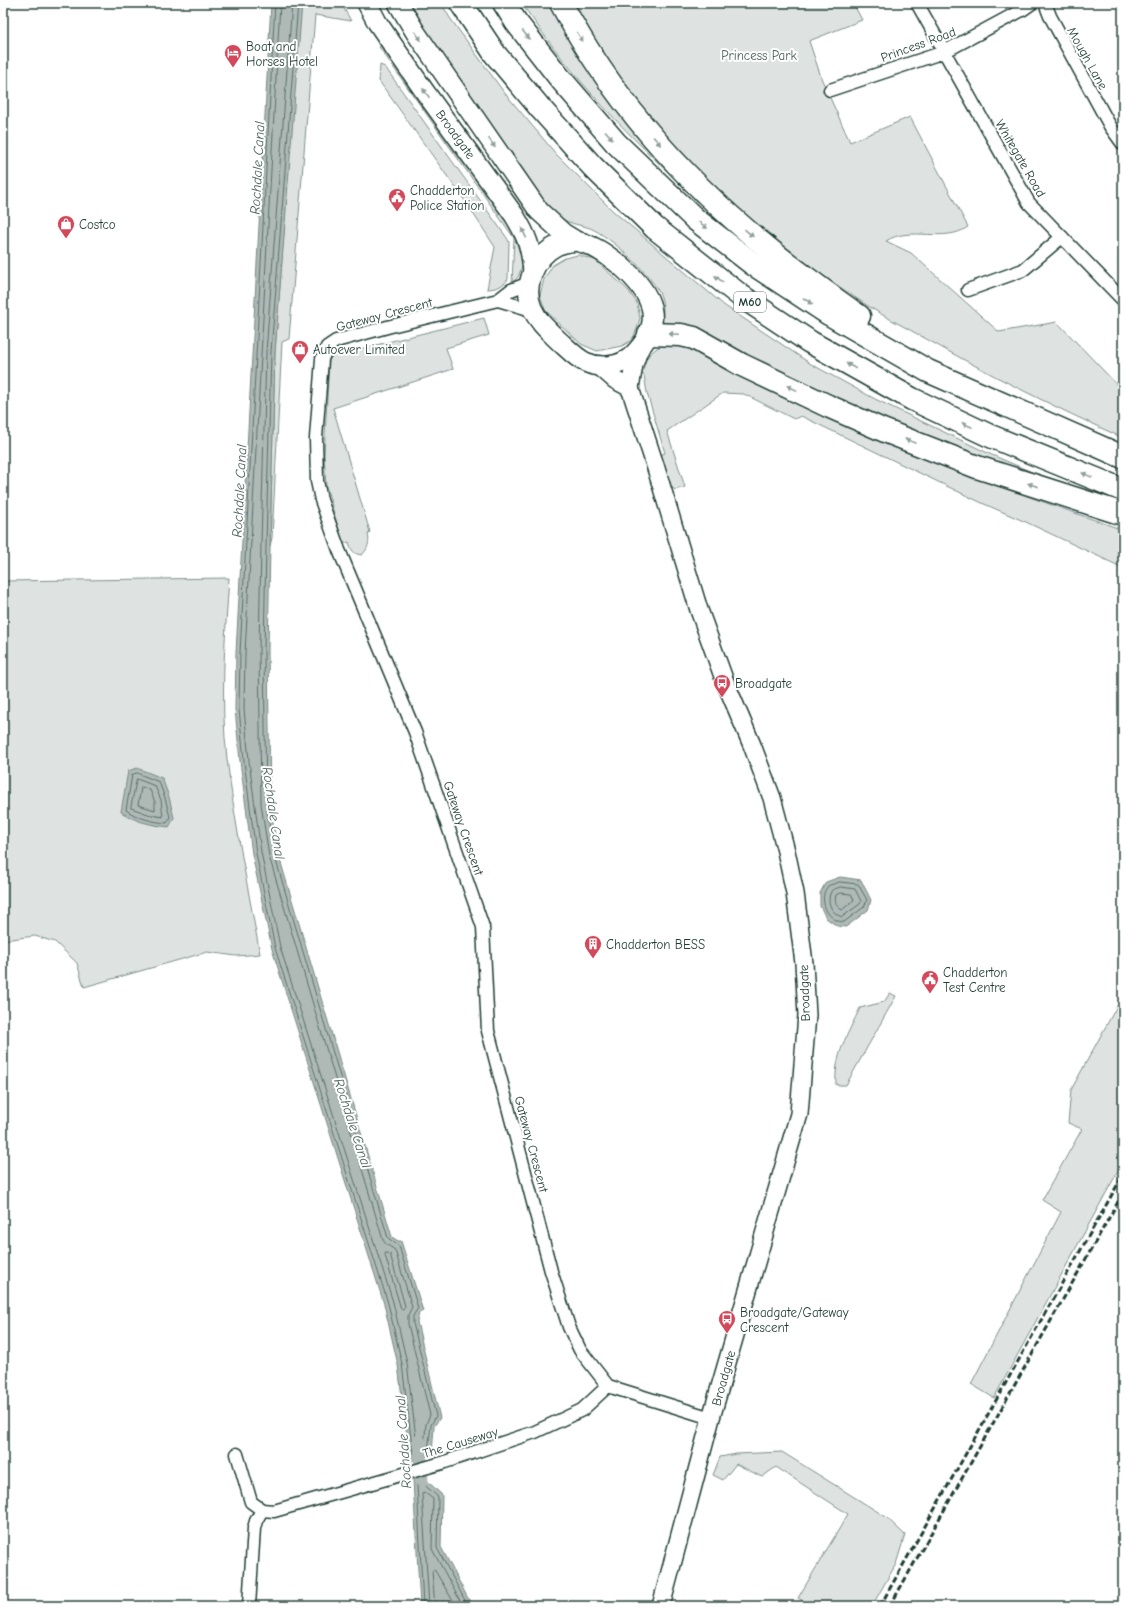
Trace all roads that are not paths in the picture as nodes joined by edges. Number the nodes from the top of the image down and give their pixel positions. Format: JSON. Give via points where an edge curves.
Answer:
{"nodes":[{"id":1,"x":367,"y":3,"type":"edge"},
{"id":2,"x":398,"y":3,"type":"edge"},
{"id":3,"x":461,"y":3,"type":"edge"},
{"id":4,"x":504,"y":3,"type":"edge"},
{"id":5,"x":560,"y":3,"type":"edge"},
{"id":6,"x":918,"y":3,"type":"edge"},
{"id":7,"x":1032,"y":3,"type":"edge"},
{"id":8,"x":1045,"y":3,"type":"edge"},
{"id":9,"x":944,"y":52,"type":"junction"},
{"id":10,"x":830,"y":90,"type":"dead end"},
{"id":11,"x":1123,"y":144,"type":"edge"},
{"id":12,"x":1062,"y":238,"type":"junction"},
{"id":13,"x":576,"y":241,"type":"junction"},
{"id":14,"x":531,"y":277,"type":"junction"},
{"id":15,"x":968,"y":290,"type":"dead end"},
{"id":16,"x":498,"y":300,"type":"junction"},
{"id":17,"x":1123,"y":300,"type":"edge"},
{"id":18,"x":532,"y":310,"type":"junction"},
{"id":19,"x":644,"y":342,"type":"junction"},
{"id":20,"x":599,"y":366,"type":"junction"},
{"id":21,"x":630,"y":388,"type":"junction"},
{"id":22,"x":1059,"y":429,"type":"junction"},
{"id":23,"x":1123,"y":457,"type":"edge"},
{"id":24,"x":1123,"y":490,"type":"edge"},
{"id":25,"x":1123,"y":514,"type":"edge"},
{"id":26,"x":608,"y":1386,"type":"junction"},
{"id":27,"x":711,"y":1418,"type":"junction"},
{"id":28,"x":237,"y":1454,"type":"dead end"},
{"id":29,"x":262,"y":1510,"type":"junction"},
{"id":30,"x":249,"y":1606,"type":"edge"},
{"id":31,"x":661,"y":1606,"type":"edge"}],
"edges":[{"from":14,"to":1,"type":"main road","name":"Broadgate","one_way":true,"via":[[531,250],[525,233],[381,28]]},
{"from":2,"to":13,"type":"main road","name":"Broadgate","one_way":true,"via":[[539,211],[562,233]]},
{"from":24,"to":3,"type":"highway","number":"M60","one_way":true,"via":[[988,435],[912,399],[810,342],[740,296],[655,228],[593,167],[496,54]]},
{"from":4,"to":22,"type":"highway","number":"M60","one_way":true,"via":[[559,76],[616,143],[695,219],[753,264],[829,314],[928,371]]},
{"from":5,"to":22,"type":"highway","one_way":true,"via":[[606,78],[632,112],[666,152],[741,227],[782,261],[844,306],[894,338]]},
{"from":6,"to":9,"type":"street","name":"Whitegate Road"},
{"from":7,"to":9,"type":"street","name":"Princess Road"},
{"from":8,"to":11,"type":"street","name":"Mough Lane","via":[[1107,122]]},
{"from":9,"to":10,"type":"street","name":"Princess Road"},
{"from":9,"to":12,"type":"street","name":"Whitegate Road","via":[[1029,203]]},
{"from":12,"to":15,"type":"street","via":[[1023,270]]},
{"from":12,"to":17,"type":"street","name":"Whitegate Road"},
{"from":13,"to":14,"type":"main road","via":[[555,246],[540,259]]},
{"from":13,"to":19,"type":"main road","name":"Broadgate","via":[[590,244],[605,253],[633,277],[648,296],[652,308],[652,326]]},
{"from":14,"to":16,"type":"street","name":"Gateway Crescent"},
{"from":14,"to":18,"type":"main road","name":"Broadgate","via":[[528,298]]},
{"from":16,"to":18,"type":"street","name":"Gateway Crescent"},
{"from":16,"to":26,"type":"street","name":"Gateway Crescent","via":[[390,326],[336,341],[328,347],[322,359],[316,438],[318,481],[321,500],[339,550],[415,732],[483,927],[488,1031],[551,1271],[569,1327],[580,1350]]},
{"from":18,"to":20,"type":"main road","name":"Broadgate","via":[[540,323],[573,353],[585,362]]},
{"from":19,"to":20,"type":"main road","name":"Broadgate","via":[[631,357],[621,363]]},
{"from":19,"to":21,"type":"street","name":"Broadgate","via":[[634,365]]},
{"from":25,"to":19,"type":"highway","one_way":true,"via":[[977,467],[884,431],[742,365],[694,338],[681,335]]},
{"from":20,"to":21,"type":"street","name":"Broadgate","via":[[614,380]]},
{"from":21,"to":27,"type":"street","name":"Broadgate","via":[[699,610],[772,798],[795,893],[804,963],[807,1015],[799,1114]]},
{"from":22,"to":23,"type":"highway","number":"M60"},
{"from":26,"to":27,"type":"street"},
{"from":26,"to":29,"type":"street","name":"The Causeway","via":[[582,1410],[536,1432],[274,1511]]},
{"from":27,"to":31,"type":"street","name":"Broadgate"},
{"from":28,"to":29,"type":"street","via":[[251,1502]]},
{"from":29,"to":30,"type":"street","via":[[254,1528]]}]}
